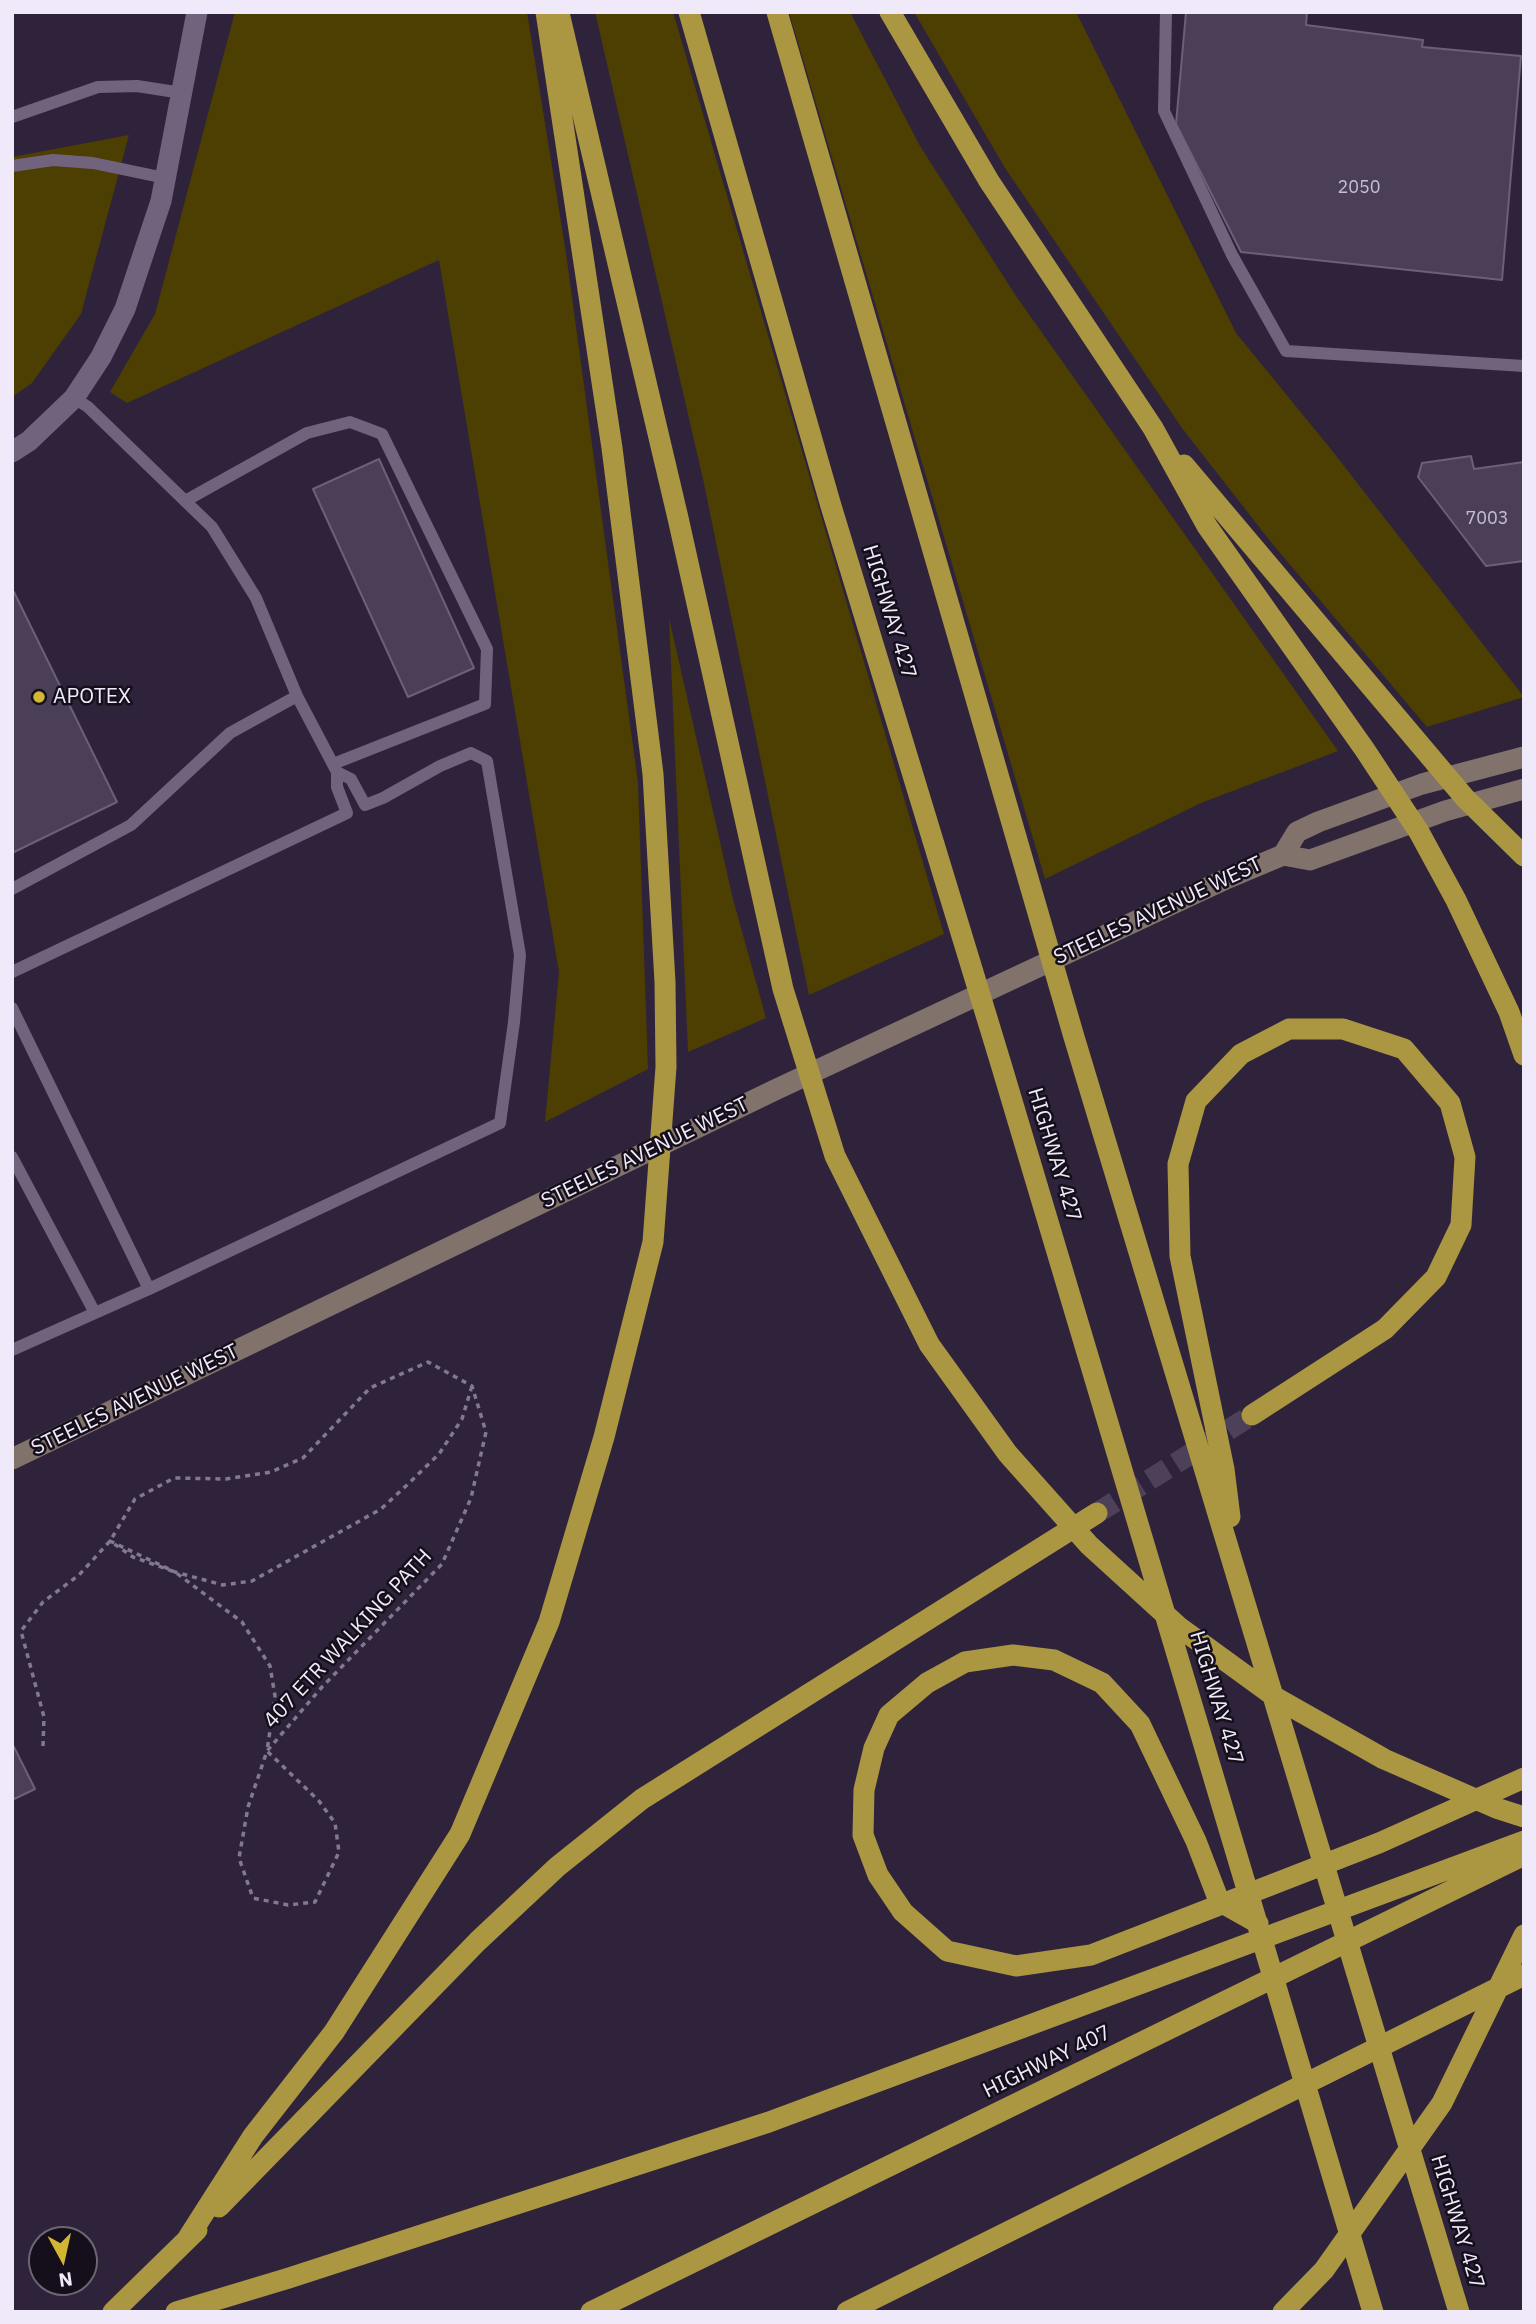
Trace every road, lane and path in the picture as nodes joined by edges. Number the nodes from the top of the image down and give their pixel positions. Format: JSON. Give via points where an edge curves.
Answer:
{"nodes":[{"id":1,"x":197,"y":12,"type":"edge"},
{"id":2,"x":546,"y":12,"type":"edge"},
{"id":3,"x":558,"y":12,"type":"edge"},
{"id":4,"x":689,"y":12,"type":"edge"},
{"id":5,"x":777,"y":12,"type":"edge"},
{"id":6,"x":890,"y":12,"type":"edge"},
{"id":7,"x":1166,"y":12,"type":"edge"},
{"id":8,"x":181,"y":93,"type":"junction"},
{"id":9,"x":12,"y":117,"type":"edge"},
{"id":10,"x":12,"y":166,"type":"edge"},
{"id":11,"x":165,"y":178,"type":"junction"},
{"id":12,"x":1524,"y":366,"type":"edge"},
{"id":13,"x":74,"y":398,"type":"junction"},
{"id":14,"x":1153,"y":428,"type":"junction"},
{"id":15,"x":12,"y":452,"type":"edge"},
{"id":16,"x":186,"y":501,"type":"junction"},
{"id":17,"x":297,"y":696,"type":"junction"},
{"id":18,"x":1524,"y":757,"type":"edge"},
{"id":19,"x":335,"y":768,"type":"junction"},
{"id":20,"x":1524,"y":789,"type":"edge"},
{"id":21,"x":1283,"y":855,"type":"junction"},
{"id":22,"x":1523,"y":855,"type":"edge"},
{"id":23,"x":12,"y":889,"type":"edge"},
{"id":24,"x":12,"y":972,"type":"edge"},
{"id":25,"x":12,"y":1008,"type":"edge"},
{"id":26,"x":1524,"y":1055,"type":"edge"},
{"id":27,"x":12,"y":1157,"type":"edge"},
{"id":28,"x":149,"y":1289,"type":"junction"},
{"id":29,"x":94,"y":1313,"type":"junction"},
{"id":30,"x":12,"y":1350,"type":"edge"},
{"id":31,"x":472,"y":1386,"type":"junction"},
{"id":32,"x":1252,"y":1415,"type":"tunnel mouth"},
{"id":33,"x":12,"y":1459,"type":"edge"},
{"id":34,"x":1097,"y":1513,"type":"tunnel mouth"},
{"id":35,"x":110,"y":1541,"type":"junction"},
{"id":36,"x":176,"y":1572,"type":"junction"},
{"id":37,"x":1238,"y":1578,"type":"junction"},
{"id":38,"x":43,"y":1746,"type":"dead end"},
{"id":39,"x":267,"y":1751,"type":"junction"},
{"id":40,"x":1524,"y":1778,"type":"edge"},
{"id":41,"x":1524,"y":1817,"type":"edge"},
{"id":42,"x":1524,"y":1841,"type":"edge"},
{"id":43,"x":1524,"y":1855,"type":"edge"},
{"id":44,"x":1258,"y":1923,"type":"junction"},
{"id":45,"x":1524,"y":1935,"type":"edge"},
{"id":46,"x":1524,"y":1975,"type":"edge"},
{"id":47,"x":188,"y":2238,"type":"junction"},
{"id":48,"x":113,"y":2312,"type":"edge"},
{"id":49,"x":176,"y":2312,"type":"edge"},
{"id":50,"x":591,"y":2312,"type":"edge"},
{"id":51,"x":848,"y":2312,"type":"edge"},
{"id":52,"x":1283,"y":2312,"type":"edge"},
{"id":53,"x":1373,"y":2312,"type":"edge"},
{"id":54,"x":1459,"y":2312,"type":"edge"}],
"edges":[{"from":1,"to":8,"type":"street"},
{"from":2,"to":47,"type":"highway","via":[[612,449],[653,774],[666,1068],[653,1242],[604,1437],[549,1622],[460,1834],[334,2032],[253,2136]]},
{"from":3,"to":41,"type":"highway","via":[[783,989],[835,1156],[929,1344],[1008,1454],[1089,1545],[1179,1627],[1278,1699],[1384,1759]]},
{"from":4,"to":44,"type":"highway","name":"HIGHWAY 427","via":[[831,506]]},
{"from":5,"to":37,"type":"highway","name":"HIGHWAY 427","via":[[1074,1037]]},
{"from":6,"to":14,"type":"highway","via":[[989,181]]},
{"from":7,"to":12,"type":"lane","via":[[1164,111],[1232,255],[1286,351]]},
{"from":8,"to":9,"type":"lane","via":[[137,86],[98,87]]},
{"from":8,"to":11,"type":"street"},
{"from":10,"to":11,"type":"lane","via":[[53,160],[93,163]]},
{"from":11,"to":13,"type":"street","via":[[125,309],[101,358]]},
{"from":13,"to":15,"type":"street"},
{"from":13,"to":16,"type":"lane"},
{"from":14,"to":22,"type":"highway","via":[[1465,798]]},
{"from":14,"to":26,"type":"highway","via":[[1207,526],[1419,832],[1509,1012]]},
{"from":16,"to":17,"type":"lane","via":[[212,527],[256,598]]},
{"from":16,"to":19,"type":"lane","via":[[307,432],[350,422],[382,434],[487,649],[485,704]]},
{"from":17,"to":19,"type":"lane"},
{"from":17,"to":23,"type":"lane","via":[[230,733],[131,825]]},
{"from":18,"to":21,"type":"main road","name":"STEELES AVENUE WEST","via":[[1422,784],[1318,822],[1297,832]]},
{"from":19,"to":24,"type":"lane","via":[[347,813]]},
{"from":19,"to":28,"type":"lane","via":[[351,779],[365,805],[471,753],[487,761],[520,955],[500,1123]]},
{"from":20,"to":21,"type":"main road","name":"STEELES AVENUE WEST","via":[[1445,811],[1310,860]]},
{"from":21,"to":33,"type":"main road","name":"STEELES AVENUE WEST","via":[[777,1089]]},
{"from":25,"to":28,"type":"lane"},
{"from":27,"to":29,"type":"lane"},
{"from":28,"to":29,"type":"lane"},
{"from":29,"to":30,"type":"lane"},
{"from":31,"to":35,"type":"path","via":[[428,1362],[370,1388],[303,1458],[271,1472],[226,1479],[174,1478],[135,1499]]},
{"from":31,"to":36,"type":"path","name":"407 ETR WALKING PATH","via":[[462,1419],[439,1454],[381,1508],[252,1581],[223,1585]]},
{"from":31,"to":39,"type":"path","name":"407 ETR WALKING PATH","via":[[486,1432],[471,1498],[442,1564],[322,1687]]},
{"from":32,"to":37,"type":"highway","via":[[1385,1329],[1436,1278],[1461,1225],[1465,1157],[1450,1103],[1404,1049],[1343,1029],[1289,1029],[1241,1054],[1196,1101],[1178,1164],[1180,1256],[1224,1469]]},
{"from":34,"to":47,"type":"highway","via":[[642,1799],[557,1867],[478,1941]]},
{"from":35,"to":36,"type":"path","name":"407 ETR WALKING PATH","via":[[133,1558]]},
{"from":35,"to":38,"type":"path","via":[[79,1575],[43,1602],[21,1631],[44,1717]]},
{"from":36,"to":39,"type":"path","name":"407 ETR WALKING PATH","via":[[242,1622],[270,1666],[275,1696]]},
{"from":37,"to":54,"type":"highway","name":"HIGHWAY 427"},
{"from":39,"to":39,"type":"path","name":"407 ETR WALKING PATH","via":[[248,1807],[239,1858],[253,1898],[288,1905],[316,1902],[339,1853],[335,1823]]},
{"from":40,"to":44,"type":"highway","via":[[1379,1843],[1091,1955],[1016,1966],[947,1951],[903,1912],[878,1875],[863,1835],[864,1790],[874,1748],[889,1715],[927,1683],[965,1662],[1013,1655],[1054,1660],[1102,1683],[1140,1724],[1219,1901]]},
{"from":42,"to":49,"type":"highway","via":[[769,2122]]},
{"from":43,"to":50,"type":"highway","name":"HIGHWAY 407"},
{"from":44,"to":53,"type":"highway","name":"HIGHWAY 427"},
{"from":45,"to":52,"type":"highway","via":[[1442,2103],[1324,2270]]},
{"from":46,"to":51,"type":"highway"},
{"from":47,"to":48,"type":"highway"}]}
